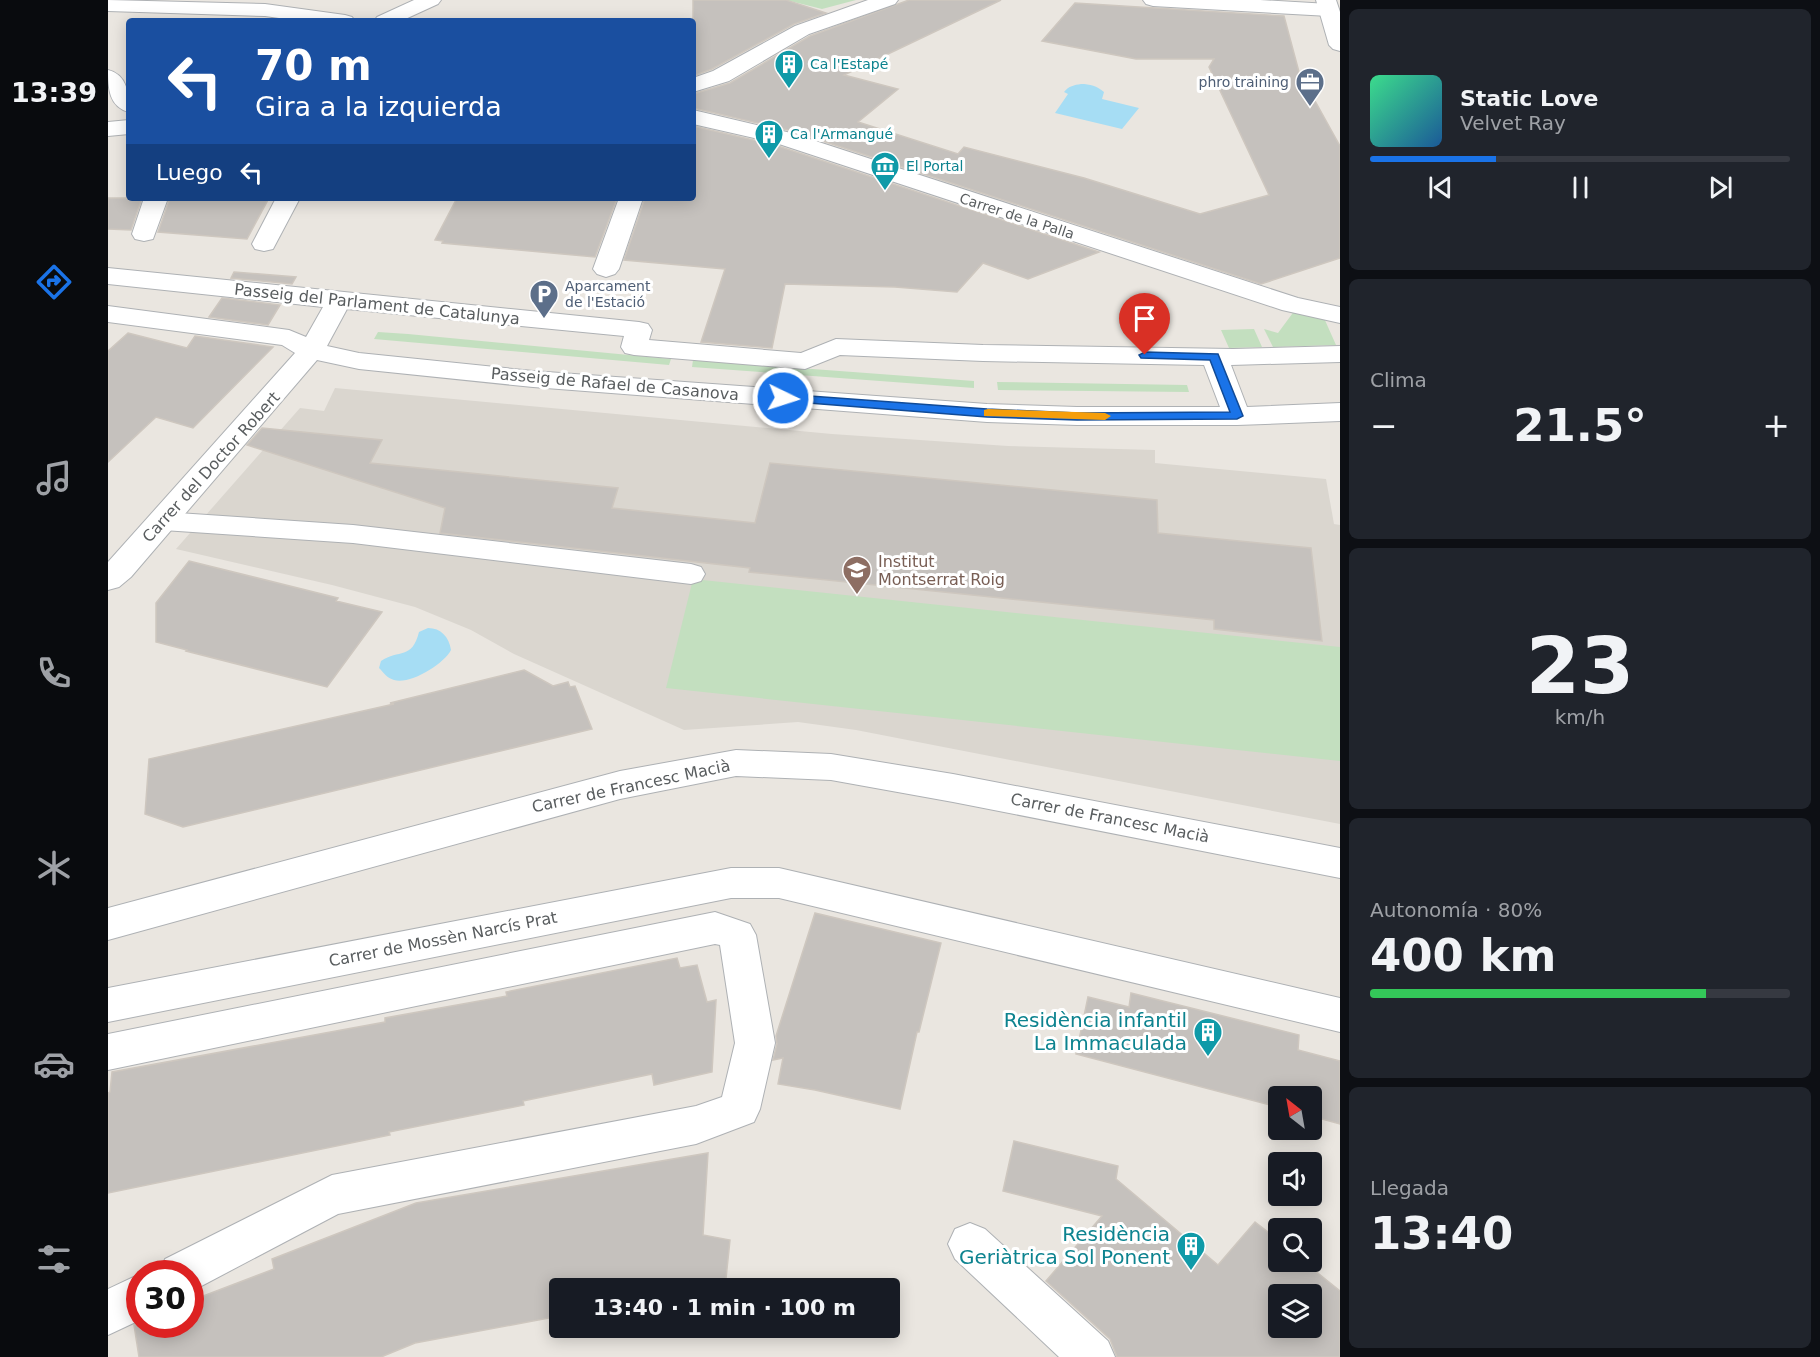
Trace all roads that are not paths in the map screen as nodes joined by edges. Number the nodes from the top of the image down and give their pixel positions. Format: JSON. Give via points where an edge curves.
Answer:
{"nodes":[{"id":1,"x":431,"y":0,"type":"edge"},
{"id":2,"x":888,"y":0,"type":"edge"},
{"id":3,"x":1154,"y":0,"type":"edge"},
{"id":4,"x":108,"y":5,"type":"edge"},
{"id":5,"x":1331,"y":9,"type":"edge"},
{"id":6,"x":260,"y":15,"type":"edge"},
{"id":7,"x":302,"y":18,"type":"edge"},
{"id":8,"x":391,"y":18,"type":"edge"},
{"id":9,"x":1340,"y":45,"type":"edge"},
{"id":10,"x":108,"y":77,"type":"edge"},
{"id":11,"x":696,"y":84,"type":"edge"},
{"id":12,"x":126,"y":101,"type":"edge"},
{"id":13,"x":696,"y":118,"type":"edge"},
{"id":14,"x":126,"y":127,"type":"edge"},
{"id":15,"x":108,"y":129,"type":"edge"},
{"id":16,"x":155,"y":201,"type":"edge"},
{"id":17,"x":286,"y":201,"type":"edge"},
{"id":18,"x":630,"y":201,"type":"edge"},
{"id":19,"x":144,"y":234,"type":"dead end"},
{"id":20,"x":264,"y":244,"type":"dead end"},
{"id":21,"x":606,"y":269,"type":"dead end"},
{"id":22,"x":108,"y":276,"type":"edge"},
{"id":23,"x":339,"y":301,"type":"junction"},
{"id":24,"x":108,"y":314,"type":"edge"},
{"id":25,"x":1340,"y":315,"type":"edge"},
{"id":26,"x":312,"y":351,"type":"junction"},
{"id":27,"x":1340,"y":354,"type":"edge"},
{"id":28,"x":1214,"y":357,"type":"junction"},
{"id":29,"x":1340,"y":412,"type":"edge"},
{"id":30,"x":1237,"y":416,"type":"junction"},
{"id":31,"x":163,"y":521,"type":"junction"},
{"id":32,"x":691,"y":574,"type":"dead end"},
{"id":33,"x":108,"y":579,"type":"edge"},
{"id":34,"x":1340,"y":863,"type":"edge"},
{"id":35,"x":108,"y":924,"type":"edge"},
{"id":36,"x":108,"y":1005,"type":"edge"},
{"id":37,"x":1340,"y":1015,"type":"edge"},
{"id":38,"x":108,"y":1052,"type":"edge"},
{"id":39,"x":970,"y":1244,"type":"dead end"},
{"id":40,"x":204,"y":1262,"type":"edge"},
{"id":41,"x":126,"y":1303,"type":"edge"},
{"id":42,"x":108,"y":1313,"type":"edge"},
{"id":43,"x":1092,"y":1357,"type":"edge"}],
"edges":[{"from":1,"to":8,"type":"street"},
{"from":2,"to":11,"type":"street","via":[[802,30],[721,76]]},
{"from":3,"to":5,"type":"street"},
{"from":4,"to":6,"type":"street"},
{"from":5,"to":9,"type":"street"},
{"from":6,"to":7,"type":"street"},
{"from":10,"to":12,"type":"street"},
{"from":13,"to":25,"type":"street","name":"Carrer de la Palla","via":[[783,138],[1291,304]]},
{"from":14,"to":15,"type":"street"},
{"from":16,"to":19,"type":"street"},
{"from":17,"to":20,"type":"street"},
{"from":18,"to":21,"type":"street"},
{"from":22,"to":23,"type":"street","name":"Passeig del Parlament de Catalunya"},
{"from":23,"to":26,"type":"street","name":"Carrer del Doctor Robert"},
{"from":23,"to":28,"type":"street","name":"Passeig del Parlament de Catalunya","via":[[639,330],[634,347],[805,361],[836,347]]},
{"from":24,"to":26,"type":"street","name":"Passeig de Rafael de Casanova","via":[[289,338]]},
{"from":26,"to":30,"type":"street","name":"Passeig de Rafael de Casanova","via":[[360,361],[533,379],[987,413]]},
{"from":26,"to":31,"type":"street","name":"Carrer del Doctor Robert"},
{"from":27,"to":28,"type":"street","name":"Passeig del Parlament de Catalunya"},
{"from":28,"to":30,"type":"street"},
{"from":29,"to":30,"type":"street","name":"Passeig de Rafael de Casanova"},
{"from":31,"to":32,"type":"lane","via":[[353,534]]},
{"from":31,"to":33,"type":"street","name":"Carrer del Doctor Robert"},
{"from":34,"to":35,"type":"street","name":"Carrer de Francesc Macià","via":[[831,767],[736,763],[620,785],[481,820]]},
{"from":36,"to":37,"type":"street","name":"Carrer de Mossèn Narcís Prat","via":[[731,883],[779,883]]},
{"from":38,"to":40,"type":"street","via":[[715,928],[737,935],[755,1043],[739,1109],[696,1125],[333,1196]]},
{"from":39,"to":43,"type":"street"},
{"from":41,"to":42,"type":"street"}]}
